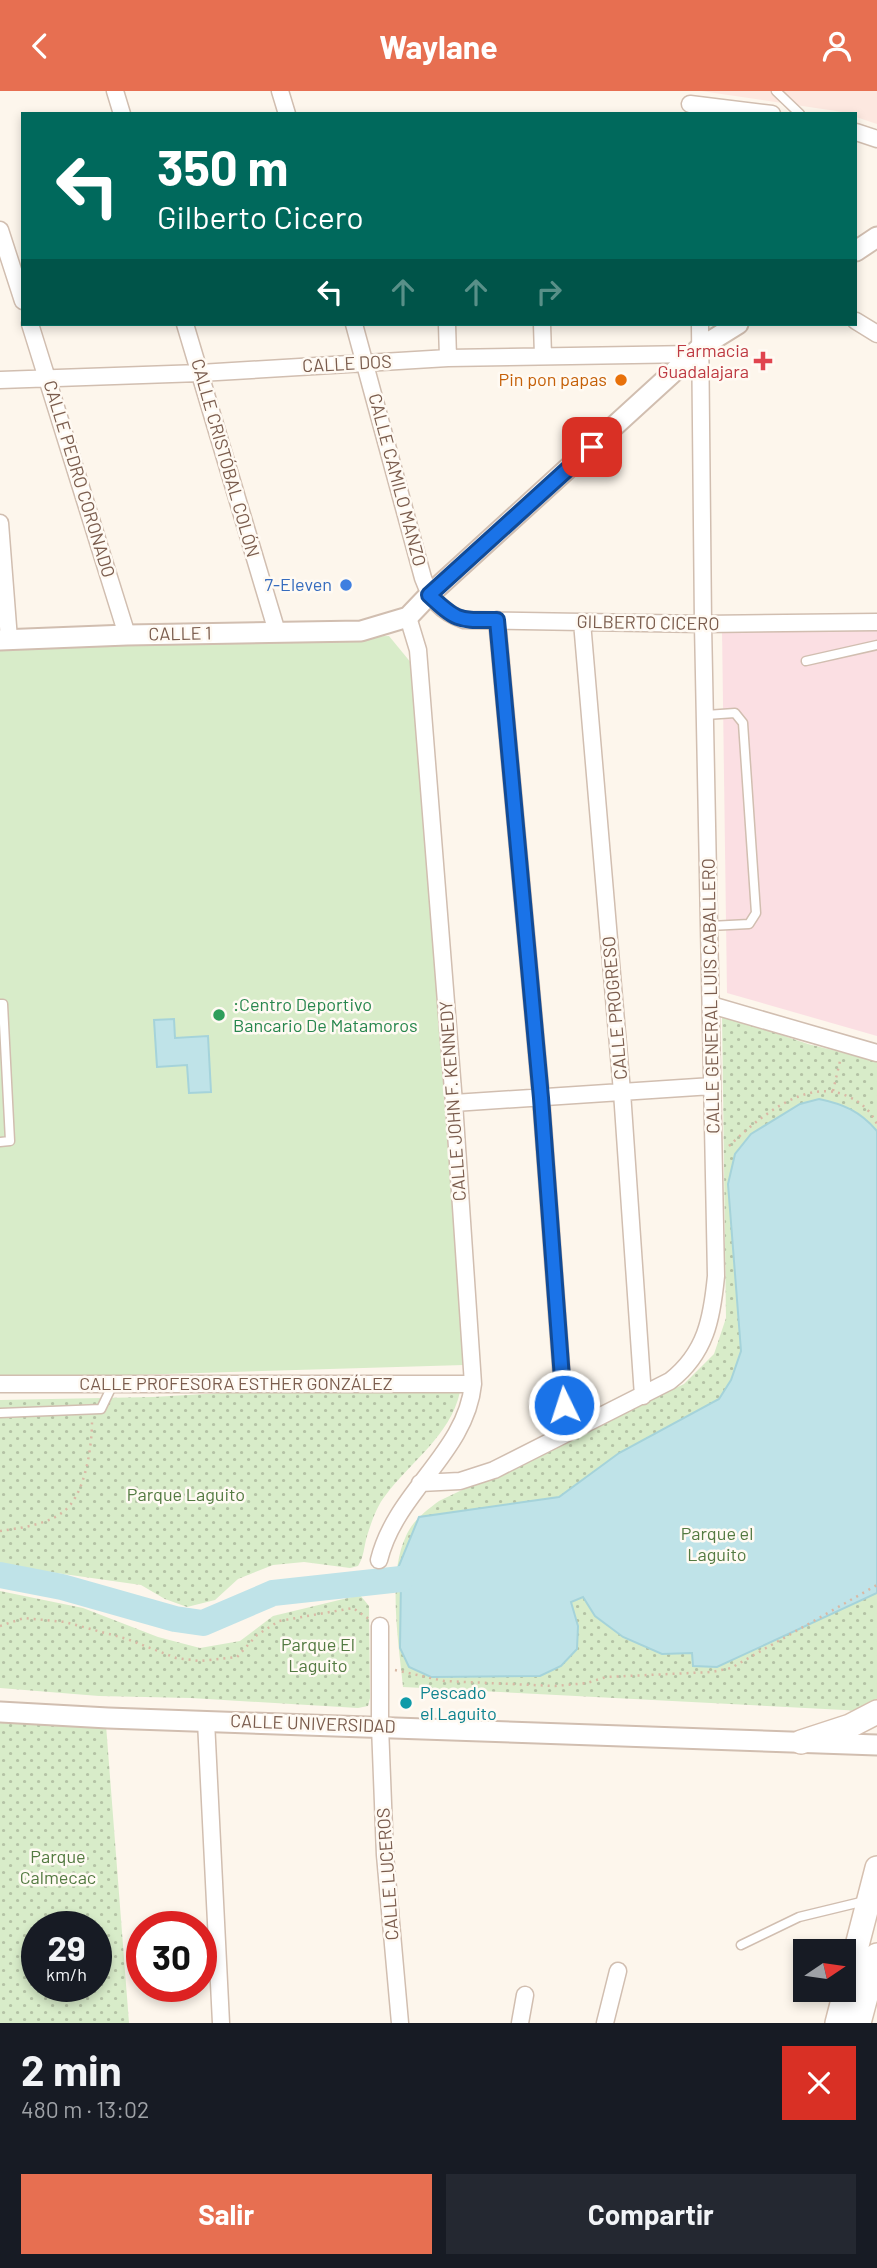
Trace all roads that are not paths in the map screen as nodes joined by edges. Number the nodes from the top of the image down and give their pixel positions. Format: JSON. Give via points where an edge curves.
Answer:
{"nodes":[{"id":1,"x":115,"y":91,"type":"edge"},
{"id":2,"x":280,"y":91,"type":"edge"},
{"id":3,"x":776,"y":91,"type":"edge"},
{"id":4,"x":689,"y":103,"type":"edge"},
{"id":5,"x":121,"y":112,"type":"edge"},
{"id":6,"x":286,"y":112,"type":"edge"},
{"id":7,"x":757,"y":112,"type":"edge"},
{"id":8,"x":798,"y":112,"type":"edge"},
{"id":9,"x":857,"y":132,"type":"edge"},
{"id":10,"x":877,"y":139,"type":"edge"},
{"id":11,"x":0,"y":230,"type":"edge"},
{"id":12,"x":877,"y":237,"type":"edge"},
{"id":13,"x":857,"y":250,"type":"edge"},
{"id":14,"x":21,"y":295,"type":"edge"},
{"id":15,"x":857,"y":322,"type":"edge"},
{"id":16,"x":31,"y":326,"type":"edge"},
{"id":17,"x":186,"y":326,"type":"edge"},
{"id":18,"x":355,"y":326,"type":"edge"},
{"id":19,"x":447,"y":326,"type":"edge"},
{"id":20,"x":542,"y":326,"type":"edge"},
{"id":21,"x":700,"y":326,"type":"edge"},
{"id":22,"x":735,"y":326,"type":"edge"},
{"id":23,"x":877,"y":334,"type":"edge"},
{"id":24,"x":698,"y":351,"type":"junction"},
{"id":25,"x":543,"y":356,"type":"junction"},
{"id":26,"x":448,"y":358,"type":"junction"},
{"id":27,"x":366,"y":363,"type":"junction"},
{"id":28,"x":200,"y":373,"type":"junction"},
{"id":29,"x":47,"y":378,"type":"junction"},
{"id":30,"x":0,"y":380,"type":"edge"},
{"id":31,"x":0,"y":523,"type":"edge"},
{"id":32,"x":429,"y":595,"type":"junction"},
{"id":33,"x":408,"y":617,"type":"junction"},
{"id":34,"x":497,"y":620,"type":"junction"},
{"id":35,"x":582,"y":622,"type":"junction"},
{"id":36,"x":877,"y":622,"type":"edge"},
{"id":37,"x":703,"y":624,"type":"junction"},
{"id":38,"x":277,"y":632,"type":"junction"},
{"id":39,"x":127,"y":635,"type":"junction"},
{"id":40,"x":5,"y":639,"type":"edge"},
{"id":41,"x":877,"y":645,"type":"edge"},
{"id":42,"x":806,"y":661,"type":"dead end"},
{"id":43,"x":706,"y":715,"type":"junction"},
{"id":44,"x":710,"y":926,"type":"junction"},
{"id":45,"x":0,"y":1004,"type":"edge"},
{"id":46,"x":711,"y":1005,"type":"junction"},
{"id":47,"x":877,"y":1053,"type":"edge"},
{"id":48,"x":712,"y":1086,"type":"junction"},
{"id":49,"x":622,"y":1092,"type":"junction"},
{"id":50,"x":541,"y":1098,"type":"junction"},
{"id":51,"x":454,"y":1104,"type":"junction"},
{"id":52,"x":0,"y":1142,"type":"edge"},
{"id":53,"x":0,"y":1384,"type":"edge"},
{"id":54,"x":113,"y":1384,"type":"junction"},
{"id":55,"x":473,"y":1384,"type":"junction"},
{"id":56,"x":643,"y":1396,"type":"junction"},
{"id":57,"x":0,"y":1413,"type":"edge"},
{"id":58,"x":566,"y":1433,"type":"junction"},
{"id":59,"x":420,"y":1483,"type":"junction"},
{"id":60,"x":379,"y":1560,"type":"dead end"},
{"id":61,"x":380,"y":1626,"type":"road end"},
{"id":62,"x":0,"y":1711,"type":"edge"},
{"id":63,"x":877,"y":1712,"type":"edge"},
{"id":64,"x":206,"y":1721,"type":"junction"},
{"id":65,"x":380,"y":1726,"type":"junction"},
{"id":66,"x":801,"y":1742,"type":"junction"},
{"id":67,"x":877,"y":1745,"type":"edge"},
{"id":68,"x":877,"y":1868,"type":"edge"},
{"id":69,"x":868,"y":1900,"type":"junction"},
{"id":70,"x":741,"y":1945,"type":"dead end"},
{"id":71,"x":877,"y":1955,"type":"edge"},
{"id":72,"x":618,"y":1971,"type":"dead end"},
{"id":73,"x":525,"y":1996,"type":"dead end"},
{"id":74,"x":221,"y":2023,"type":"edge"},
{"id":75,"x":400,"y":2023,"type":"edge"},
{"id":76,"x":520,"y":2023,"type":"edge"},
{"id":77,"x":605,"y":2023,"type":"edge"},
{"id":78,"x":837,"y":2023,"type":"edge"},
{"id":79,"x":859,"y":2023,"type":"edge"}],
"edges":[{"from":1,"to":5,"type":"street"},
{"from":2,"to":6,"type":"street"},
{"from":3,"to":8,"type":"lane"},
{"from":4,"to":7,"type":"street"},
{"from":9,"to":10,"type":"street"},
{"from":11,"to":14,"type":"street"},
{"from":12,"to":13,"type":"street"},
{"from":15,"to":23,"type":"street"},
{"from":16,"to":29,"type":"street","name":"CALLE PEDRO CORONADO"},
{"from":17,"to":28,"type":"street","name":"CALLE CRISTÓBAL COLÓN"},
{"from":18,"to":27,"type":"street","name":"CALLE CAMILO MANZO"},
{"from":19,"to":26,"type":"street"},
{"from":20,"to":25,"type":"street"},
{"from":21,"to":24,"type":"street","name":"CALLE GENERAL LUIS CABALLERO"},
{"from":22,"to":24,"type":"street"},
{"from":24,"to":25,"type":"street","name":"CALLE DOS"},
{"from":24,"to":32,"type":"street"},
{"from":24,"to":37,"type":"street","name":"CALLE GENERAL LUIS CABALLERO"},
{"from":25,"to":26,"type":"street","name":"CALLE DOS"},
{"from":26,"to":27,"type":"street","name":"CALLE DOS"},
{"from":27,"to":28,"type":"street","name":"CALLE DOS"},
{"from":27,"to":32,"type":"street","name":"CALLE CAMILO MANZO"},
{"from":28,"to":29,"type":"street","name":"CALLE DOS"},
{"from":28,"to":38,"type":"street","name":"CALLE CRISTÓBAL COLÓN"},
{"from":29,"to":30,"type":"street","name":"CALLE DOS"},
{"from":29,"to":39,"type":"street","name":"CALLE PEDRO CORONADO"},
{"from":31,"to":40,"type":"street"},
{"from":32,"to":33,"type":"street"},
{"from":32,"to":34,"type":"street","name":"GILBERTO CICERO","via":[[449,615]]},
{"from":33,"to":38,"type":"street","name":"CALLE 1","via":[[361,631]]},
{"from":33,"to":51,"type":"street","name":"CALLE JOHN F. KENNEDY","via":[[418,650]]},
{"from":34,"to":35,"type":"street","name":"GILBERTO CICERO"},
{"from":34,"to":50,"type":"street"},
{"from":35,"to":37,"type":"street","name":"GILBERTO CICERO"},
{"from":35,"to":49,"type":"street","name":"CALLE PROGRESO"},
{"from":36,"to":37,"type":"street","name":"GILBERTO CICERO"},
{"from":37,"to":43,"type":"street","name":"CALLE GENERAL LUIS CABALLERO"},
{"from":38,"to":39,"type":"street","name":"CALLE 1"},
{"from":39,"to":40,"type":"street","name":"CALLE 1"},
{"from":41,"to":42,"type":"lane"},
{"from":43,"to":44,"type":"street","name":"CALLE GENERAL LUIS CABALLERO"},
{"from":43,"to":44,"type":"lane","via":[[735,713],[743,723],[756,913],[749,923]]},
{"from":44,"to":46,"type":"street","name":"CALLE GENERAL LUIS CABALLERO"},
{"from":45,"to":52,"type":"lane","via":[[10,1142]]},
{"from":46,"to":47,"type":"street"},
{"from":46,"to":48,"type":"street","name":"CALLE GENERAL LUIS CABALLERO"},
{"from":48,"to":49,"type":"street"},
{"from":48,"to":56,"type":"street","name":"CALLE GENERAL LUIS CABALLERO","via":[[716,1276],[712,1317],[705,1337],[679,1374]]},
{"from":49,"to":50,"type":"street"},
{"from":49,"to":56,"type":"street","name":"CALLE PROGRESO"},
{"from":50,"to":51,"type":"street"},
{"from":50,"to":58,"type":"street"},
{"from":51,"to":55,"type":"street","name":"CALLE JOHN F. KENNEDY"},
{"from":53,"to":54,"type":"street","name":"CALLE PROFESORA ESTHER GONZÁLEZ"},
{"from":54,"to":55,"type":"street","name":"CALLE PROFESORA ESTHER GONZÁLEZ"},
{"from":54,"to":57,"type":"lane","via":[[101,1409]]},
{"from":55,"to":59,"type":"street","name":"CALLE JOHN F. KENNEDY","via":[[462,1427]]},
{"from":56,"to":58,"type":"street","name":"CALLE GENERAL LUIS CABALLERO"},
{"from":58,"to":59,"type":"street","name":"CALLE GENERAL LUIS CABALLERO","via":[[494,1470],[460,1481]]},
{"from":59,"to":60,"type":"street","name":"CALLE JOHN F. KENNEDY","via":[[397,1514]]},
{"from":61,"to":65,"type":"street","name":"CALLE LUCEROS"},
{"from":62,"to":64,"type":"street","name":"CALLE UNIVERSIDAD"},
{"from":63,"to":66,"type":"main road","via":[[850,1727]]},
{"from":64,"to":65,"type":"street","name":"CALLE UNIVERSIDAD"},
{"from":64,"to":74,"type":"street"},
{"from":65,"to":66,"type":"street","name":"CALLE UNIVERSIDAD"},
{"from":65,"to":75,"type":"street","name":"CALLE LUCEROS","via":[[385,1855]]},
{"from":66,"to":67,"type":"street","name":"CALLE UNIVERSIDAD"},
{"from":68,"to":69,"type":"main road"},
{"from":69,"to":70,"type":"lane","via":[[799,1917]]},
{"from":69,"to":78,"type":"main road"},
{"from":71,"to":79,"type":"main road"},
{"from":72,"to":77,"type":"street"},
{"from":73,"to":76,"type":"street"}]}
